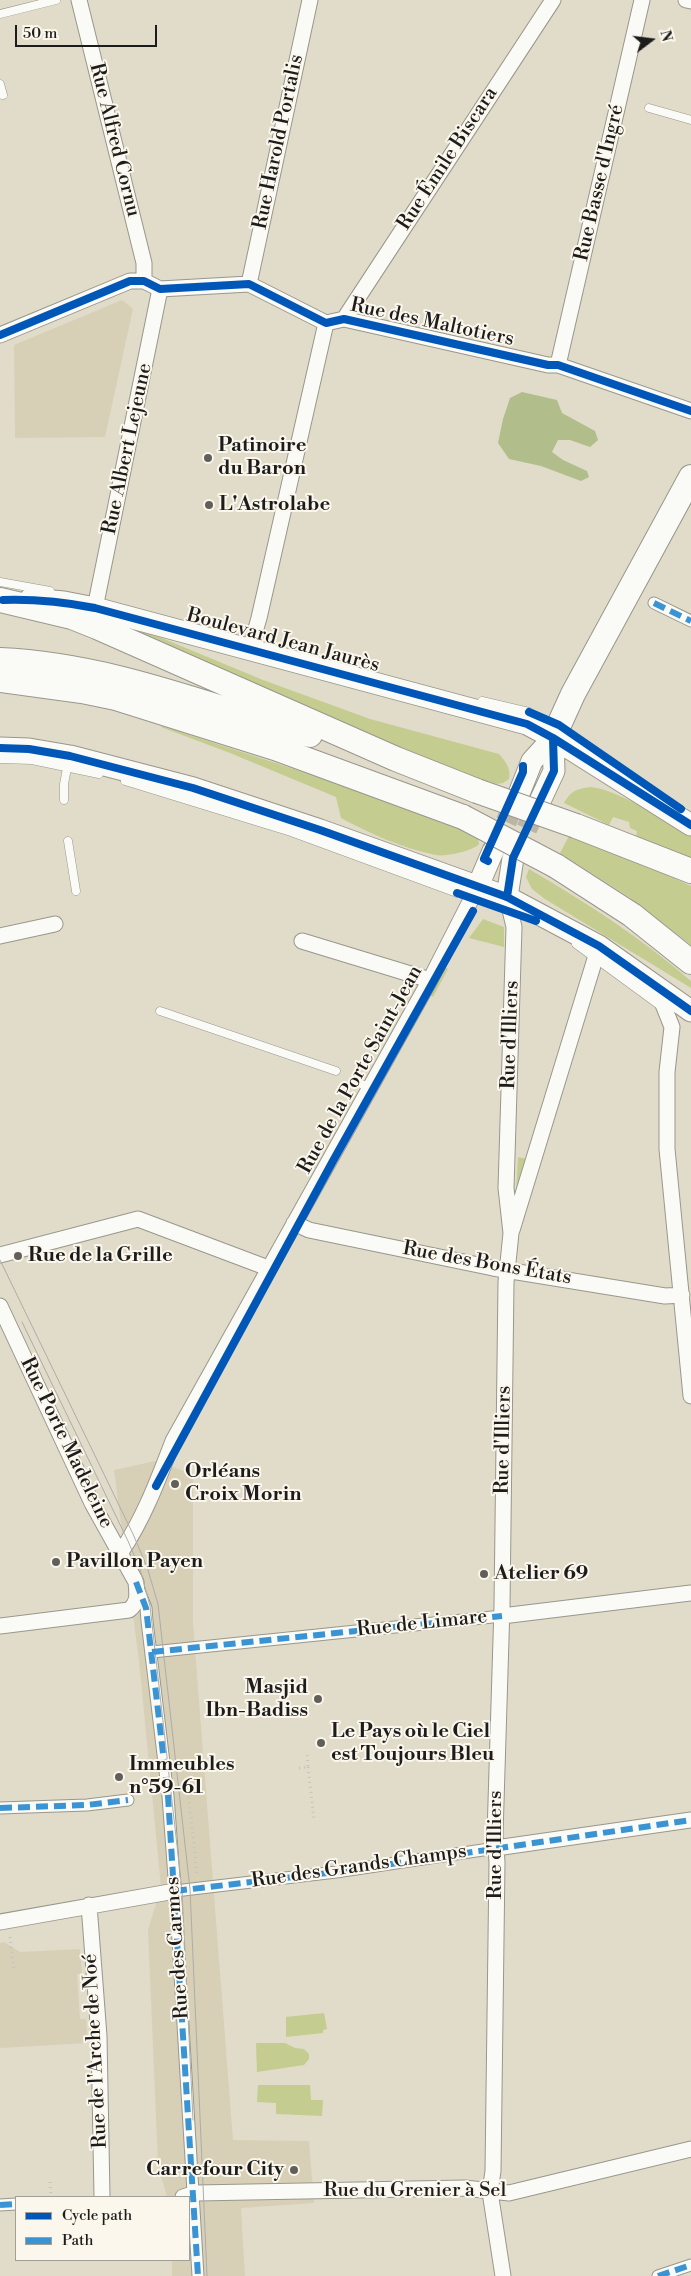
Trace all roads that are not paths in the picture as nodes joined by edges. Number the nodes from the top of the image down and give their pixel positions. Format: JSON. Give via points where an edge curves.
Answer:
{"nodes":[{"id":1,"x":56,"y":0,"type":"edge"},
{"id":2,"x":79,"y":0,"type":"edge"},
{"id":3,"x":310,"y":0,"type":"edge"},
{"id":4,"x":553,"y":0,"type":"edge"},
{"id":5,"x":642,"y":0,"type":"edge"},
{"id":6,"x":686,"y":0,"type":"edge"},
{"id":7,"x":691,"y":1,"type":"edge"},
{"id":8,"x":0,"y":14,"type":"edge"},
{"id":9,"x":0,"y":84,"type":"edge"},
{"id":10,"x":3,"y":95,"type":"dead end"},
{"id":11,"x":649,"y":108,"type":"dead end"},
{"id":12,"x":691,"y":120,"type":"edge"},
{"id":13,"x":144,"y":281,"type":"junction"},
{"id":14,"x":249,"y":284,"type":"junction"},
{"id":15,"x":160,"y":289,"type":"junction"},
{"id":16,"x":344,"y":319,"type":"junction"},
{"id":17,"x":326,"y":323,"type":"junction"},
{"id":18,"x":0,"y":335,"type":"edge"},
{"id":19,"x":558,"y":365,"type":"junction"},
{"id":20,"x":691,"y":410,"type":"edge"},
{"id":21,"x":691,"y":477,"type":"edge"},
{"id":22,"x":1,"y":594,"type":"edge"},
{"id":23,"x":651,"y":602,"type":"dead end"},
{"id":24,"x":95,"y":604,"type":"junction"},
{"id":25,"x":162,"y":617,"type":"dead end"},
{"id":26,"x":691,"y":621,"type":"edge"},
{"id":27,"x":252,"y":642,"type":"junction"},
{"id":28,"x":0,"y":660,"type":"edge"},
{"id":29,"x":338,"y":664,"type":"dead end"},
{"id":30,"x":0,"y":680,"type":"edge"},
{"id":31,"x":433,"y":690,"type":"dead end"},
{"id":32,"x":472,"y":699,"type":"dead end"},
{"id":33,"x":529,"y":712,"type":"dead end"},
{"id":34,"x":553,"y":738,"type":"junction"},
{"id":35,"x":0,"y":748,"type":"edge"},
{"id":36,"x":396,"y":759,"type":"junction"},
{"id":37,"x":0,"y":760,"type":"edge"},
{"id":38,"x":69,"y":762,"type":"junction"},
{"id":39,"x":520,"y":791,"type":"tunnel mouth"},
{"id":40,"x":64,"y":800,"type":"dead end"},
{"id":41,"x":540,"y":801,"type":"tunnel mouth"},
{"id":42,"x":691,"y":825,"type":"edge"},
{"id":43,"x":68,"y":842,"type":"dead end"},
{"id":44,"x":493,"y":851,"type":"tunnel mouth"},
{"id":45,"x":513,"y":858,"type":"tunnel mouth"},
{"id":46,"x":691,"y":871,"type":"edge"},
{"id":47,"x":478,"y":886,"type":"junction"},
{"id":48,"x":76,"y":891,"type":"dead end"},
{"id":49,"x":458,"y":893,"type":"dead end"},
{"id":50,"x":507,"y":897,"type":"junction"},
{"id":51,"x":536,"y":921,"type":"dead end"},
{"id":52,"x":55,"y":924,"type":"dead end"},
{"id":53,"x":0,"y":936,"type":"edge"},
{"id":54,"x":302,"y":941,"type":"dead end"},
{"id":55,"x":597,"y":952,"type":"junction"},
{"id":56,"x":691,"y":962,"type":"edge"},
{"id":57,"x":430,"y":980,"type":"junction"},
{"id":58,"x":655,"y":986,"type":"junction"},
{"id":59,"x":666,"y":1010,"type":"junction"},
{"id":60,"x":160,"y":1011,"type":"dead end"},
{"id":61,"x":691,"y":1011,"type":"edge"},
{"id":62,"x":336,"y":1071,"type":"dead end"},
{"id":63,"x":294,"y":1223,"type":"junction"},
{"id":64,"x":511,"y":1233,"type":"junction"},
{"id":65,"x":0,"y":1255,"type":"edge"},
{"id":66,"x":268,"y":1268,"type":"junction"},
{"id":67,"x":507,"y":1270,"type":"junction"},
{"id":68,"x":682,"y":1295,"type":"junction"},
{"id":69,"x":0,"y":1306,"type":"edge"},
{"id":70,"x":691,"y":1396,"type":"edge"},
{"id":71,"x":121,"y":1552,"type":"junction"},
{"id":72,"x":136,"y":1582,"type":"junction"},
{"id":73,"x":691,"y":1593,"type":"edge"},
{"id":74,"x":502,"y":1616,"type":"junction"},
{"id":75,"x":0,"y":1626,"type":"edge"},
{"id":76,"x":152,"y":1652,"type":"junction"},
{"id":77,"x":128,"y":1800,"type":"dead end"},
{"id":78,"x":0,"y":1808,"type":"edge"},
{"id":79,"x":691,"y":1820,"type":"edge"},
{"id":80,"x":496,"y":1848,"type":"junction"},
{"id":81,"x":175,"y":1890,"type":"junction"},
{"id":82,"x":88,"y":1905,"type":"junction"},
{"id":83,"x":0,"y":1922,"type":"edge"},
{"id":84,"x":691,"y":2149,"type":"edge"},
{"id":85,"x":490,"y":2192,"type":"junction"},
{"id":86,"x":188,"y":2195,"type":"edge"},
{"id":87,"x":102,"y":2196,"type":"edge"},
{"id":88,"x":15,"y":2204,"type":"edge"},
{"id":89,"x":0,"y":2205,"type":"edge"},
{"id":90,"x":190,"y":2211,"type":"edge"},
{"id":91,"x":691,"y":2266,"type":"edge"},
{"id":92,"x":198,"y":2276,"type":"edge"},
{"id":93,"x":503,"y":2276,"type":"edge"},
{"id":94,"x":658,"y":2276,"type":"edge"}],
"edges":[{"from":1,"to":8,"type":"lane"},
{"from":2,"to":13,"type":"street","name":"Rue Alfred Cornu","via":[[144,263]]},
{"from":3,"to":14,"type":"street","name":"Rue Harold Portalis"},
{"from":4,"to":16,"type":"street","name":"Rue Émile Biscara"},
{"from":5,"to":19,"type":"street","name":"Rue Basse d'Ingré"},
{"from":6,"to":7,"type":"street"},
{"from":9,"to":10,"type":"lane"},
{"from":11,"to":12,"type":"lane"},
{"from":13,"to":15,"type":"street"},
{"from":13,"to":18,"type":"street","via":[[120,284]]},
{"from":14,"to":15,"type":"street"},
{"from":14,"to":17,"type":"street","name":"Rue des Maltotiers"},
{"from":15,"to":24,"type":"street","name":"Rue Albert Lejeune"},
{"from":16,"to":17,"type":"street","name":"Rue des Maltotiers"},
{"from":16,"to":19,"type":"street","name":"Rue des Maltotiers"},
{"from":17,"to":27,"type":"street"},
{"from":19,"to":20,"type":"street","name":"Rue des Maltotiers"},
{"from":21,"to":34,"type":"main road","via":[[573,694]]},
{"from":22,"to":24,"type":"main road","name":"Boulevard Jean Jaurès"},
{"from":22,"to":36,"type":"main road","name":"Boulevard Jean Jaurès","via":[[97,627]]},
{"from":23,"to":26,"type":"street"},
{"from":24,"to":25,"type":"lane"},
{"from":24,"to":27,"type":"main road","name":"Boulevard Jean Jaurès"},
{"from":27,"to":34,"type":"main road","name":"Boulevard Jean Jaurès","via":[[527,724]]},
{"from":28,"to":36,"type":"main road","name":"Boulevard Jean Jaurès","via":[[114,675]]},
{"from":29,"to":31,"type":"lane"},
{"from":30,"to":56,"type":"main road","bridge":true,"via":[[82,691],[124,701],[275,748],[463,817],[556,866],[632,915]]},
{"from":32,"to":33,"type":"lane"},
{"from":34,"to":39,"type":"main road","via":[[532,762]]},
{"from":34,"to":41,"type":"main road","via":[[554,771]]},
{"from":34,"to":42,"type":"main road","name":"Boulevard Jean Jaurès"},
{"from":35,"to":38,"type":"main road","via":[[29,748]]},
{"from":36,"to":46,"type":"main road","name":"Boulevard Jean Jaurès","bridge":true},
{"from":37,"to":38,"type":"lane"},
{"from":38,"to":40,"type":"lane"},
{"from":38,"to":47,"type":"main road","via":[[193,788]]},
{"from":38,"to":49,"type":"lane","via":[[291,832]]},
{"from":43,"to":48,"type":"lane"},
{"from":44,"to":47,"type":"main road"},
{"from":45,"to":50,"type":"main road"},
{"from":47,"to":50,"type":"main road"},
{"from":47,"to":57,"type":"street","name":"Rue de la Porte Saint-Jean"},
{"from":50,"to":55,"type":"main road"},
{"from":50,"to":64,"type":"street","name":"Rue d'Illiers","via":[[514,926],[506,1188]]},
{"from":51,"to":55,"type":"lane"},
{"from":52,"to":53,"type":"street"},
{"from":54,"to":57,"type":"street"},
{"from":55,"to":58,"type":"main road"},
{"from":55,"to":59,"type":"lane"},
{"from":55,"to":64,"type":"street","name":"Rue d'Illiers"},
{"from":57,"to":63,"type":"street","name":"Rue de la Porte Saint-Jean","via":[[363,1085]]},
{"from":58,"to":59,"type":"street"},
{"from":58,"to":61,"type":"main road"},
{"from":59,"to":68,"type":"street","via":[[672,1027],[667,1072],[667,1149]]},
{"from":60,"to":62,"type":"lane"},
{"from":63,"to":66,"type":"street","name":"Rue de la Porte Saint-Jean"},
{"from":63,"to":67,"type":"street","name":"Rue des Bons États","via":[[309,1230]]},
{"from":64,"to":67,"type":"street","name":"Rue d'Illiers"},
{"from":65,"to":66,"type":"street","via":[[138,1219]]},
{"from":66,"to":71,"type":"street","name":"Rue de la Porte Saint-Jean","via":[[173,1441],[156,1486]]},
{"from":67,"to":68,"type":"street","name":"Rue des Bons États","via":[[665,1296]]},
{"from":67,"to":74,"type":"street","name":"Rue d'Illiers"},
{"from":68,"to":70,"type":"street"},
{"from":69,"to":71,"type":"street","name":"Rue Porte Madeleine","via":[[92,1503]]},
{"from":71,"to":72,"type":"street","name":"Rue Porte Madeleine"},
{"from":72,"to":75,"type":"street","via":[[135,1606],[130,1610]]},
{"from":72,"to":76,"type":"street","name":"Rue des Carmes","via":[[146,1608]]},
{"from":73,"to":74,"type":"street","name":"Rue de Limare"},
{"from":74,"to":76,"type":"street","name":"Rue de Limare"},
{"from":74,"to":80,"type":"street","name":"Rue d'Illiers"},
{"from":76,"to":81,"type":"street","name":"Rue des Carmes","via":[[163,1797]]},
{"from":77,"to":78,"type":"street"},
{"from":79,"to":80,"type":"street","name":"Rue des Grands Champs"},
{"from":80,"to":81,"type":"street","name":"Rue des Grands Champs","via":[[336,1872]]},
{"from":80,"to":85,"type":"street","name":"Rue d'Illiers"},
{"from":81,"to":82,"type":"street"},
{"from":81,"to":86,"type":"street","name":"Rue des Carmes"},
{"from":82,"to":83,"type":"street"},
{"from":82,"to":87,"type":"street","name":"Rue de l'Arche de Noé","via":[[99,2036]]},
{"from":84,"to":85,"type":"street","name":"Rue du Grenier à Sel","via":[[509,2193]]},
{"from":85,"to":86,"type":"street","name":"Rue du Grenier à Sel","via":[[465,2188]]},
{"from":85,"to":93,"type":"street","name":"Rue d'Illiers"},
{"from":88,"to":89,"type":"street"},
{"from":90,"to":92,"type":"street","name":"Rue des Carmes"},
{"from":91,"to":94,"type":"street"}]}
